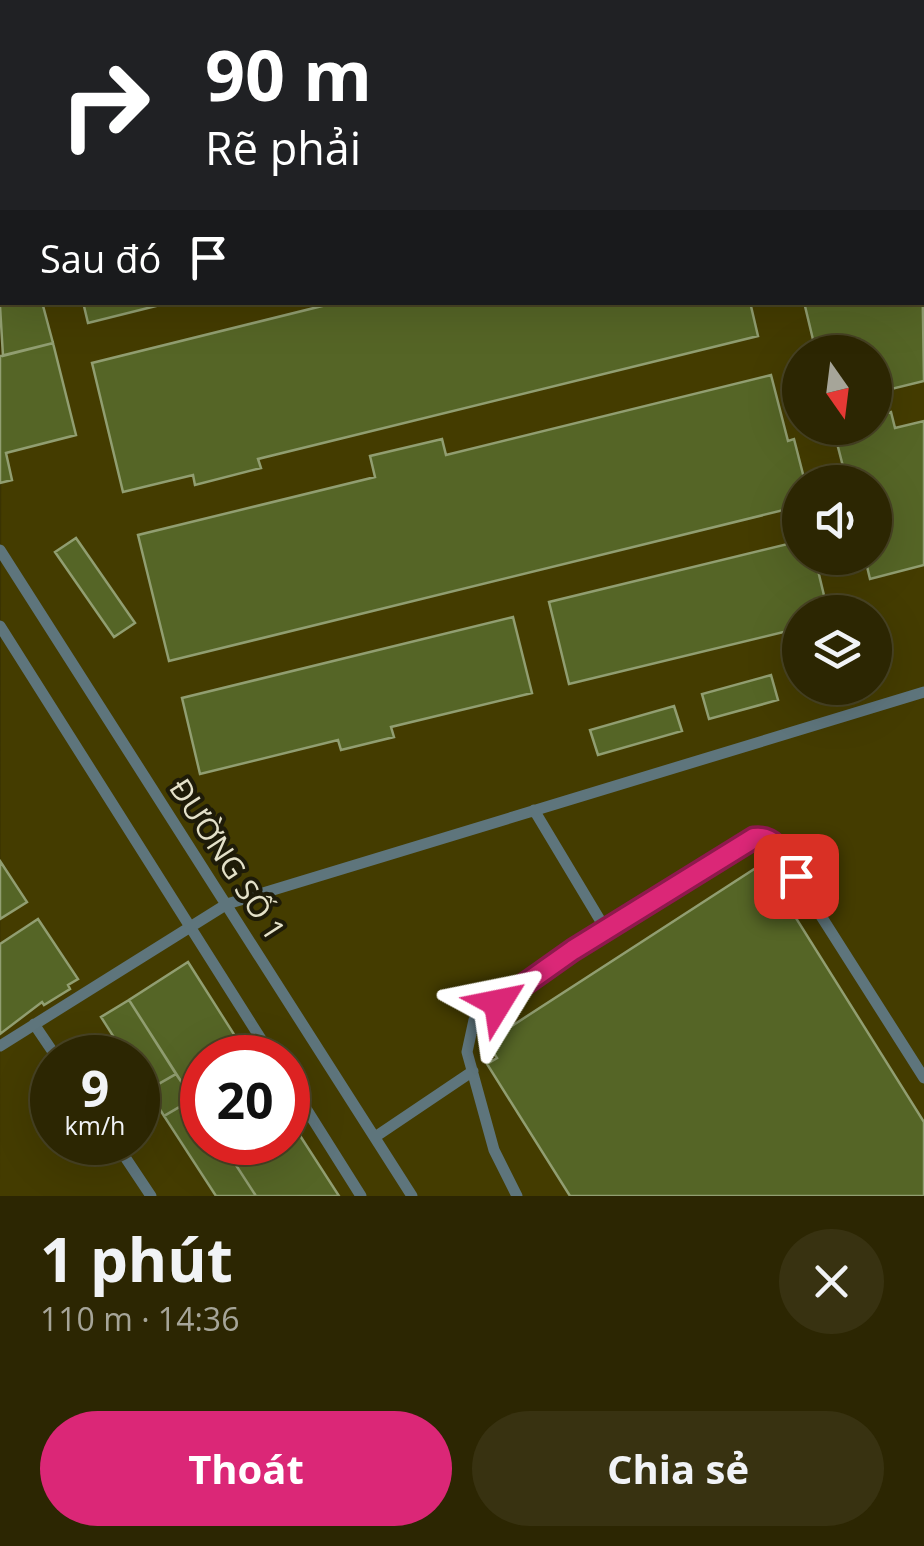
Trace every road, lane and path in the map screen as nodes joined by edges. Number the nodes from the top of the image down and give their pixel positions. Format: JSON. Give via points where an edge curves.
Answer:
{"nodes":[{"id":1,"x":0,"y":550,"type":"edge"},
{"id":2,"x":0,"y":626,"type":"edge"},
{"id":3,"x":924,"y":692,"type":"edge"},
{"id":4,"x":534,"y":810,"type":"junction"},
{"id":5,"x":227,"y":904,"type":"junction"},
{"id":6,"x":190,"y":926,"type":"junction"},
{"id":7,"x":606,"y":930,"type":"junction"},
{"id":8,"x":34,"y":1024,"type":"junction"},
{"id":9,"x":41,"y":1035,"type":"edge"},
{"id":10,"x":259,"y":1035,"type":"edge"},
{"id":11,"x":0,"y":1046,"type":"edge"},
{"id":12,"x":473,"y":1071,"type":"junction"},
{"id":13,"x":924,"y":1078,"type":"edge"},
{"id":14,"x":310,"y":1115,"type":"edge"},
{"id":15,"x":374,"y":1136,"type":"junction"},
{"id":16,"x":130,"y":1165,"type":"edge"},
{"id":17,"x":151,"y":1196,"type":"edge"},
{"id":18,"x":361,"y":1196,"type":"edge"},
{"id":19,"x":412,"y":1196,"type":"edge"},
{"id":20,"x":518,"y":1196,"type":"edge"}],
"edges":[{"from":1,"to":5,"type":"lane","name":"ĐƯỜNG SỐ 1"},
{"from":2,"to":6,"type":"lane"},
{"from":3,"to":4,"type":"lane"},
{"from":4,"to":5,"type":"lane"},
{"from":4,"to":7,"type":"lane"},
{"from":5,"to":6,"type":"lane"},
{"from":5,"to":15,"type":"lane","name":"ĐƯỜNG SỐ 1"},
{"from":6,"to":8,"type":"lane"},
{"from":6,"to":10,"type":"lane"},
{"from":7,"to":12,"type":"lane","via":[[474,1020],[467,1052]]},
{"from":7,"to":13,"type":"lane","via":[[743,844],[766,837]]},
{"from":8,"to":9,"type":"lane"},
{"from":8,"to":11,"type":"lane"},
{"from":12,"to":15,"type":"lane"},
{"from":12,"to":20,"type":"lane","via":[[494,1150]]},
{"from":14,"to":18,"type":"lane"},
{"from":15,"to":19,"type":"lane","name":"ĐƯỜNG SỐ 1"},
{"from":16,"to":17,"type":"lane"}]}
